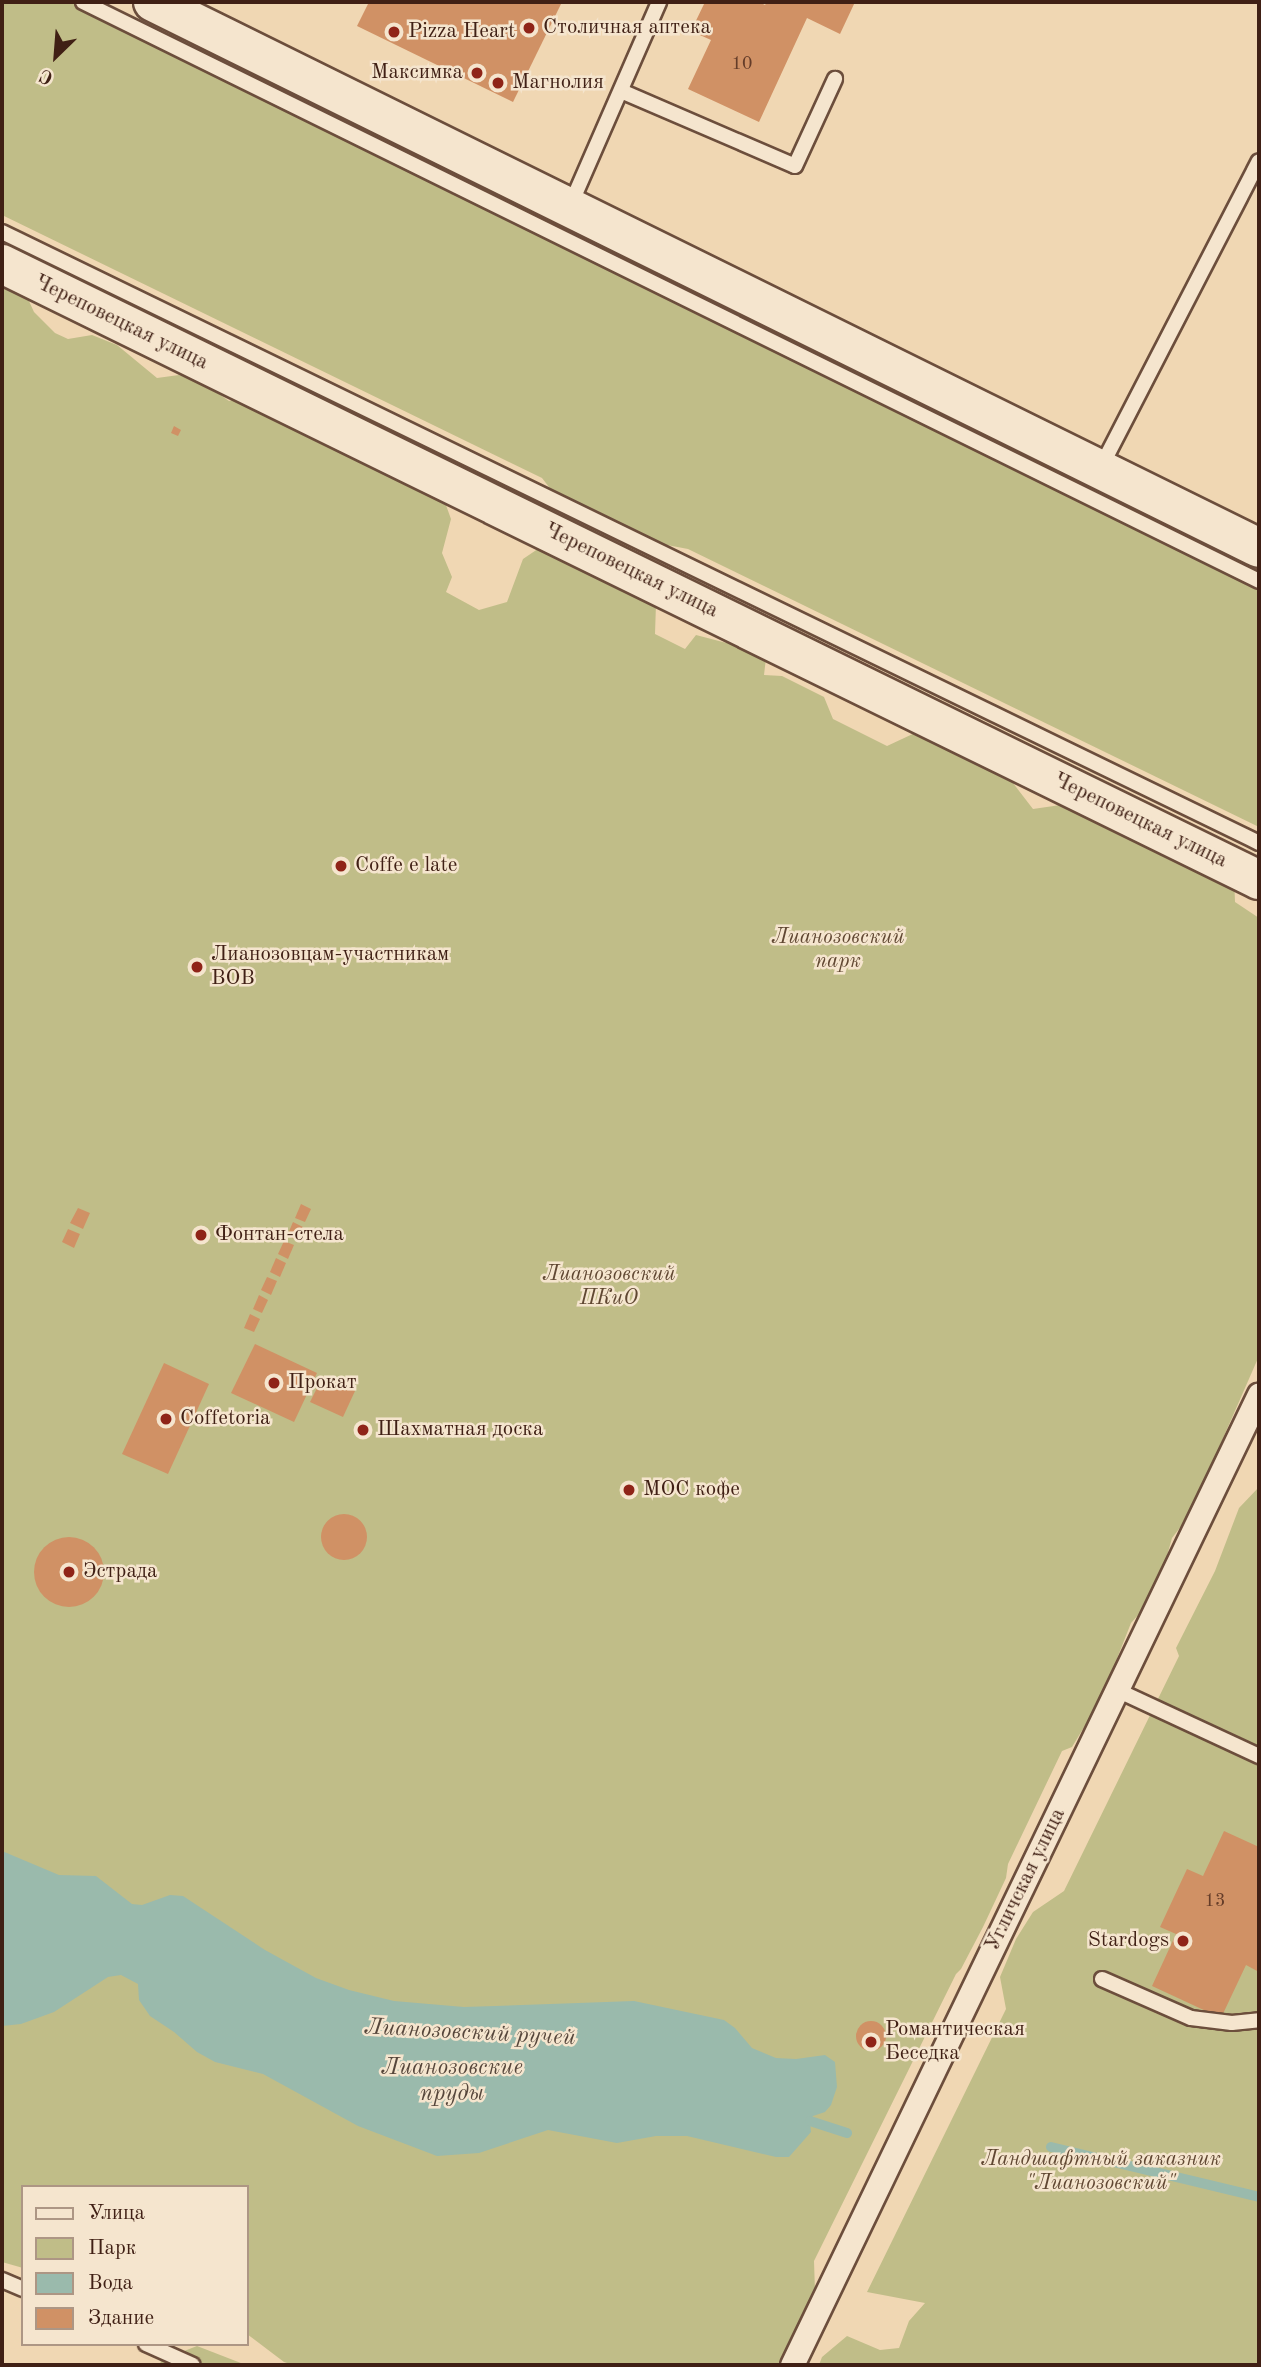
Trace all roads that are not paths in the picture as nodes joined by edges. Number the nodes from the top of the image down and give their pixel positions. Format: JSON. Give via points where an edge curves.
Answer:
{"nodes":[{"id":1,"x":83,"y":2,"type":"edge"},
{"id":2,"x":153,"y":2,"type":"edge"},
{"id":3,"x":659,"y":2,"type":"edge"},
{"id":4,"x":835,"y":79,"type":"dead end"},
{"id":5,"x":621,"y":91,"type":"junction"},
{"id":6,"x":1259,"y":161,"type":"edge"},
{"id":7,"x":568,"y":208,"type":"junction"},
{"id":8,"x":2,"y":232,"type":"edge"},
{"id":9,"x":2,"y":264,"type":"edge"},
{"id":10,"x":1101,"y":468,"type":"junction"},
{"id":11,"x":1259,"y":548,"type":"edge"},
{"id":12,"x":1259,"y":581,"type":"edge"},
{"id":13,"x":1259,"y":843,"type":"edge"},
{"id":14,"x":1259,"y":880,"type":"edge"},
{"id":15,"x":1259,"y":1394,"type":"edge"},
{"id":16,"x":1117,"y":1690,"type":"junction"},
{"id":17,"x":1259,"y":1756,"type":"edge"},
{"id":18,"x":1102,"y":1979,"type":"dead end"},
{"id":19,"x":1259,"y":2020,"type":"edge"},
{"id":20,"x":2,"y":2280,"type":"edge"},
{"id":21,"x":21,"y":2288,"type":"edge"},
{"id":22,"x":150,"y":2346,"type":"edge"},
{"id":23,"x":193,"y":2365,"type":"edge"},
{"id":24,"x":792,"y":2365,"type":"edge"}],
"edges":[{"from":1,"to":12,"type":"lane"},
{"from":2,"to":7,"type":"main road"},
{"from":3,"to":5,"type":"lane"},
{"from":4,"to":5,"type":"lane","via":[[794,166]]},
{"from":5,"to":7,"type":"lane"},
{"from":6,"to":10,"type":"lane"},
{"from":7,"to":10,"type":"main road"},
{"from":8,"to":13,"type":"lane","name":"Череповецкая улица"},
{"from":9,"to":14,"type":"main road","name":"Череповецкая улица"},
{"from":10,"to":11,"type":"main road"},
{"from":15,"to":16,"type":"street","name":"Угличская улица"},
{"from":16,"to":17,"type":"lane"},
{"from":16,"to":24,"type":"street","name":"Угличская улица"},
{"from":18,"to":19,"type":"lane","via":[[1191,2018],[1232,2023]]},
{"from":20,"to":21,"type":"lane"},
{"from":22,"to":23,"type":"lane"}]}
